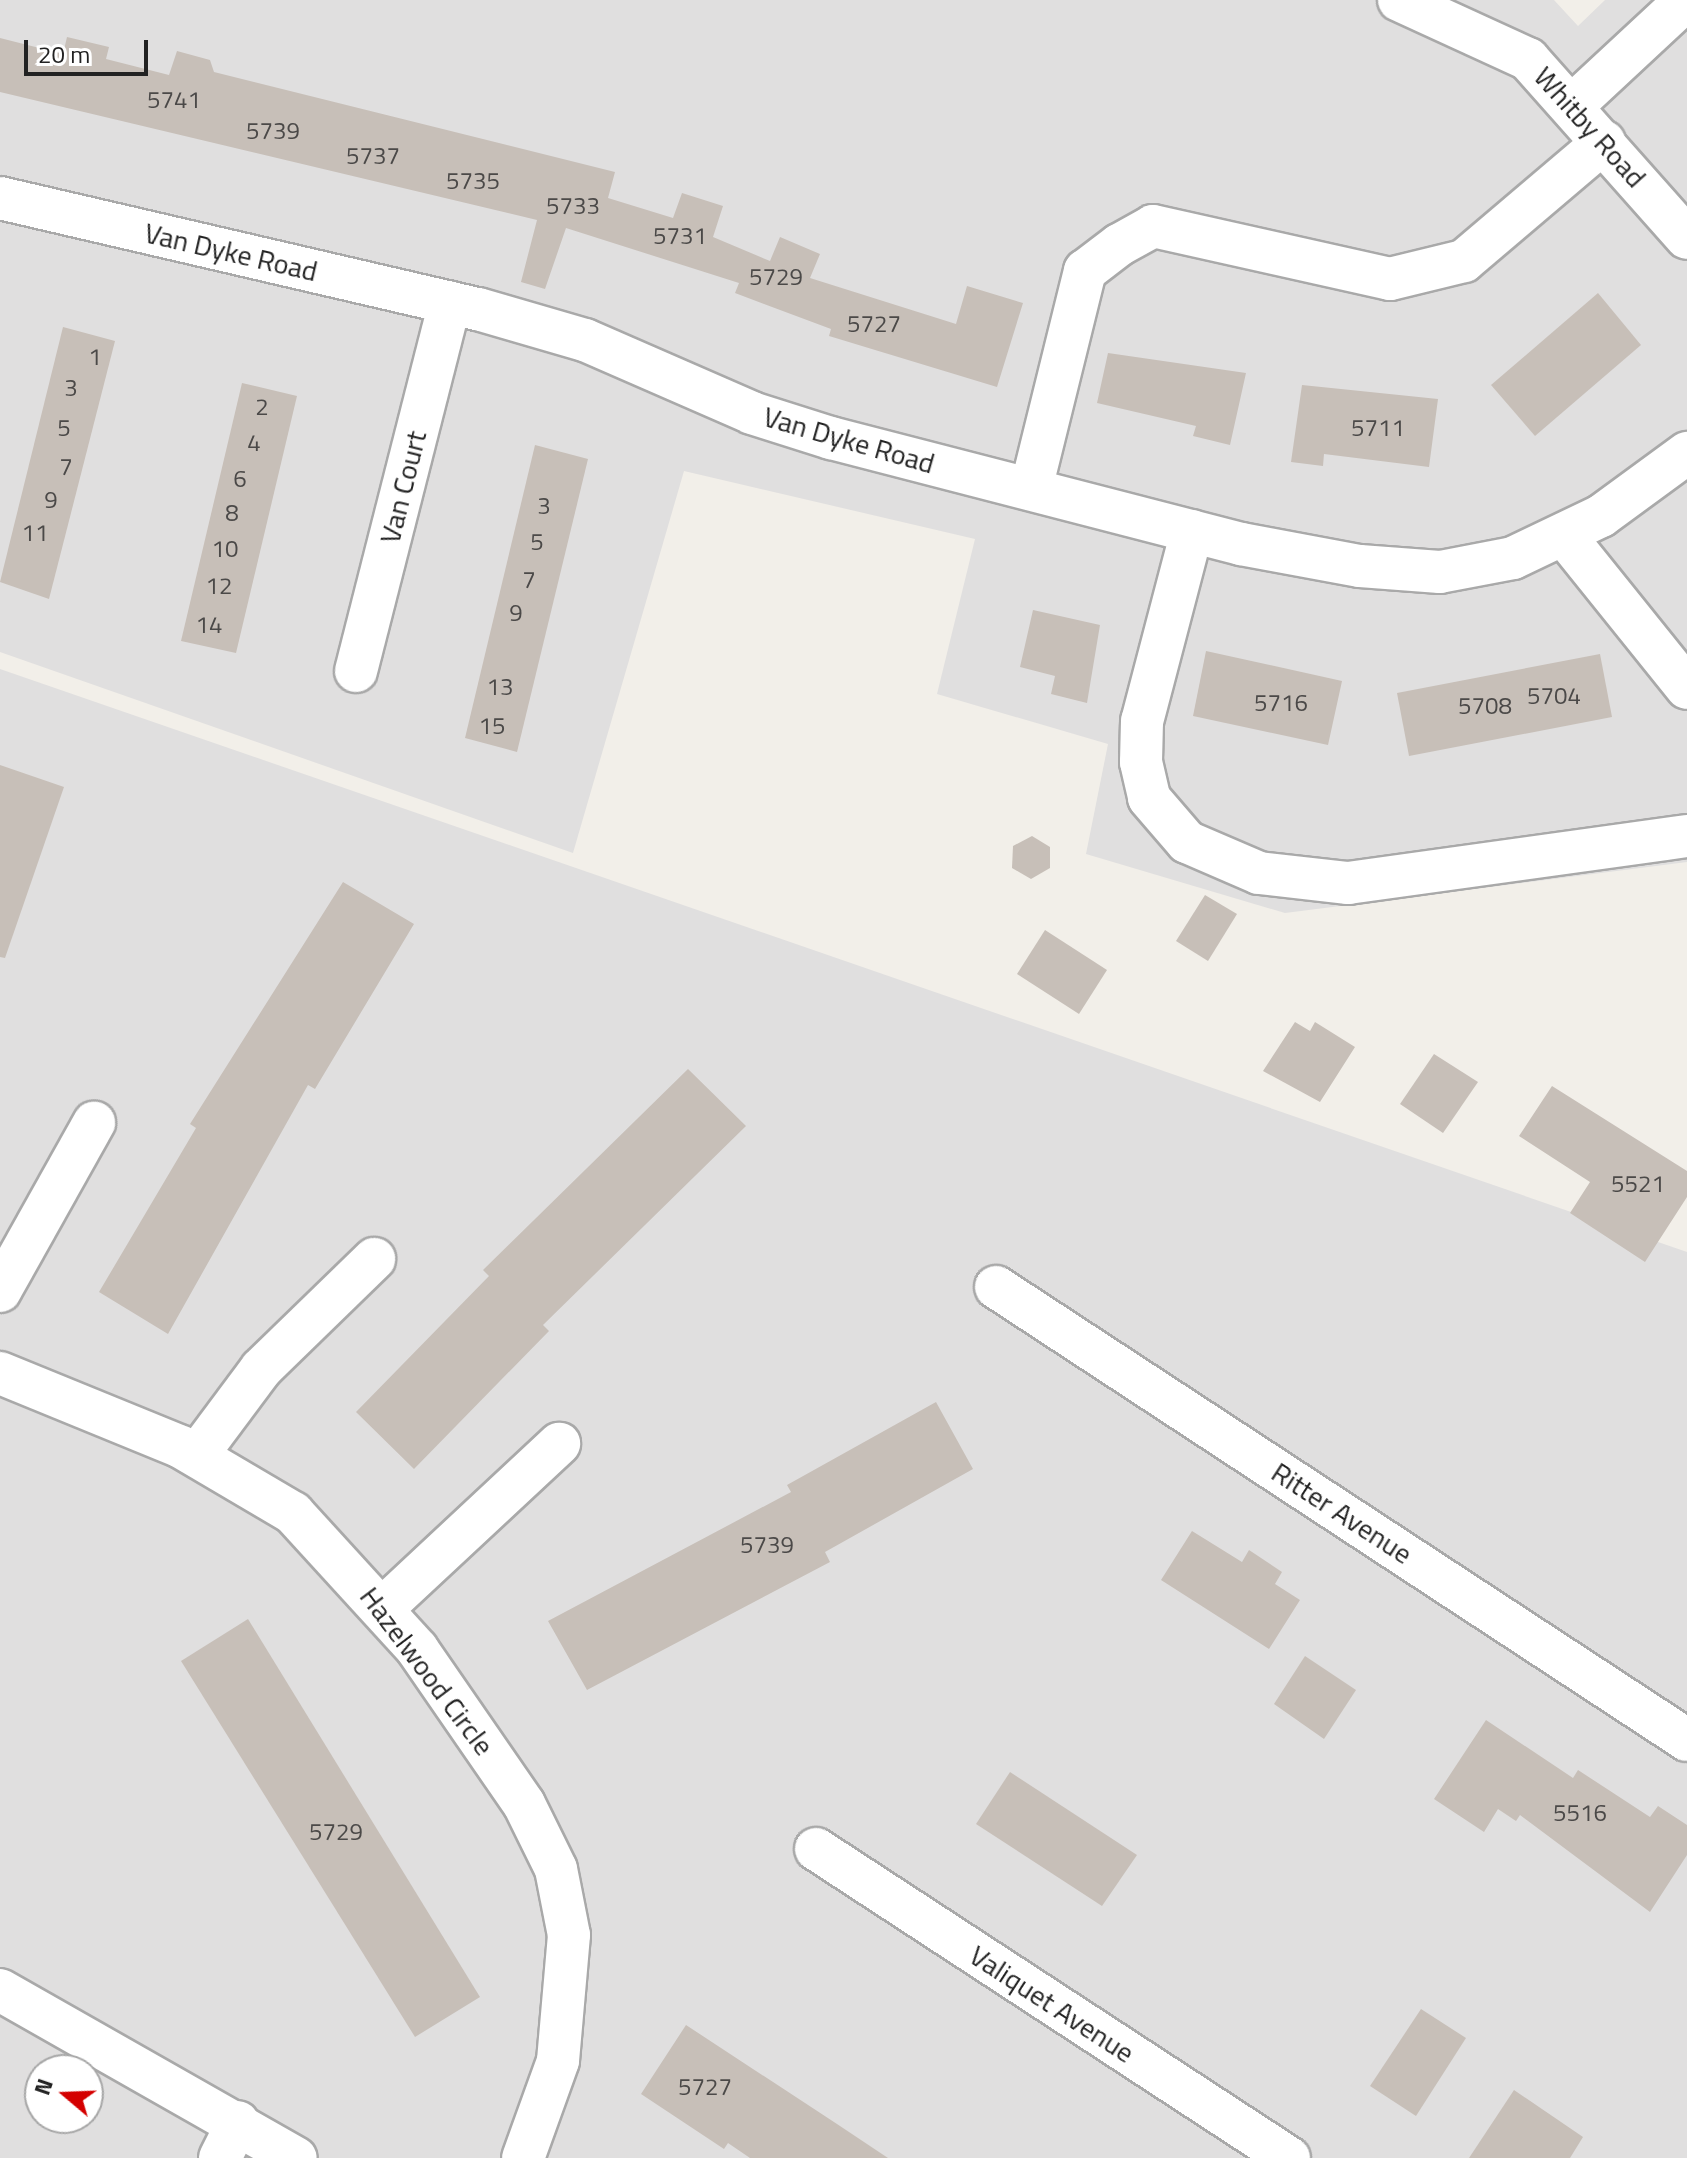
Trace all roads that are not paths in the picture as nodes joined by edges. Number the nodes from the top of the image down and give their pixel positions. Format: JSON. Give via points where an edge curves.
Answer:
{"nodes":[{"id":1,"x":1686,"y":0,"type":"edge"},
{"id":2,"x":1417,"y":8,"type":"edge"},
{"id":3,"x":1573,"y":105,"type":"junction"},
{"id":4,"x":1604,"y":142,"type":"junction"},
{"id":5,"x":0,"y":198,"type":"edge"},
{"id":6,"x":1687,"y":238,"type":"edge"},
{"id":7,"x":450,"y":303,"type":"junction"},
{"id":8,"x":1687,"y":453,"type":"edge"},
{"id":9,"x":1031,"y":489,"type":"junction"},
{"id":10,"x":1192,"y":531,"type":"junction"},
{"id":11,"x":1564,"y":535,"type":"junction"},
{"id":12,"x":356,"y":671,"type":"dead end"},
{"id":13,"x":1687,"y":688,"type":"edge"},
{"id":14,"x":1687,"y":836,"type":"edge"},
{"id":15,"x":94,"y":1123,"type":"dead end"},
{"id":16,"x":374,"y":1259,"type":"dead end"},
{"id":17,"x":996,"y":1287,"type":"dead end"},
{"id":18,"x":0,"y":1291,"type":"edge"},
{"id":19,"x":0,"y":1373,"type":"edge"},
{"id":20,"x":559,"y":1444,"type":"dead end"},
{"id":21,"x":197,"y":1455,"type":"junction"},
{"id":22,"x":383,"y":1608,"type":"junction"},
{"id":23,"x":1687,"y":1740,"type":"edge"},
{"id":24,"x":816,"y":1849,"type":"dead end"},
{"id":25,"x":0,"y":1990,"type":"edge"},
{"id":26,"x":229,"y":2140,"type":"edge"},
{"id":27,"x":533,"y":2154,"type":"edge"},
{"id":28,"x":296,"y":2158,"type":"edge"},
{"id":29,"x":1289,"y":2158,"type":"edge"}],
"edges":[{"from":1,"to":3,"type":"street"},
{"from":2,"to":3,"type":"street","name":"Whitby Road","via":[[1507,44]]},
{"from":3,"to":4,"type":"street","name":"Whitby Road"},
{"from":4,"to":6,"type":"street","name":"Whitby Road"},
{"from":4,"to":9,"type":"street","via":[[1464,261],[1390,279],[1153,226],[1119,245],[1085,271]]},
{"from":5,"to":7,"type":"street","name":"Van Dyke Road"},
{"from":7,"to":9,"type":"street","name":"Van Dyke Road","via":[[585,340],[752,413]]},
{"from":7,"to":12,"type":"street","name":"Van Court"},
{"from":8,"to":11,"type":"street","name":"Van Dyke Road"},
{"from":9,"to":10,"type":"street","name":"Van Dyke Road"},
{"from":10,"to":11,"type":"street","name":"Van Dyke Road","via":[[1360,566],[1440,572],[1513,558]]},
{"from":10,"to":14,"type":"street","via":[[1142,721],[1141,762],[1149,798],[1187,842],[1259,873],[1348,883]]},
{"from":11,"to":13,"type":"street"},
{"from":15,"to":18,"type":"street"},
{"from":16,"to":21,"type":"street","via":[[261,1369]]},
{"from":17,"to":23,"type":"street","name":"Ritter Avenue"},
{"from":19,"to":21,"type":"street","name":"Hazelwood Circle"},
{"from":20,"to":22,"type":"street"},
{"from":21,"to":22,"type":"street","name":"Hazelwood Circle","via":[[293,1513]]},
{"from":22,"to":27,"type":"street","name":"Hazelwood Circle","via":[[524,1804],[556,1869],[569,1935],[567,1987],[558,2061]]},
{"from":24,"to":29,"type":"street","name":"Valiquet Avenue"},
{"from":25,"to":26,"type":"street"},
{"from":26,"to":28,"type":"street"}]}
